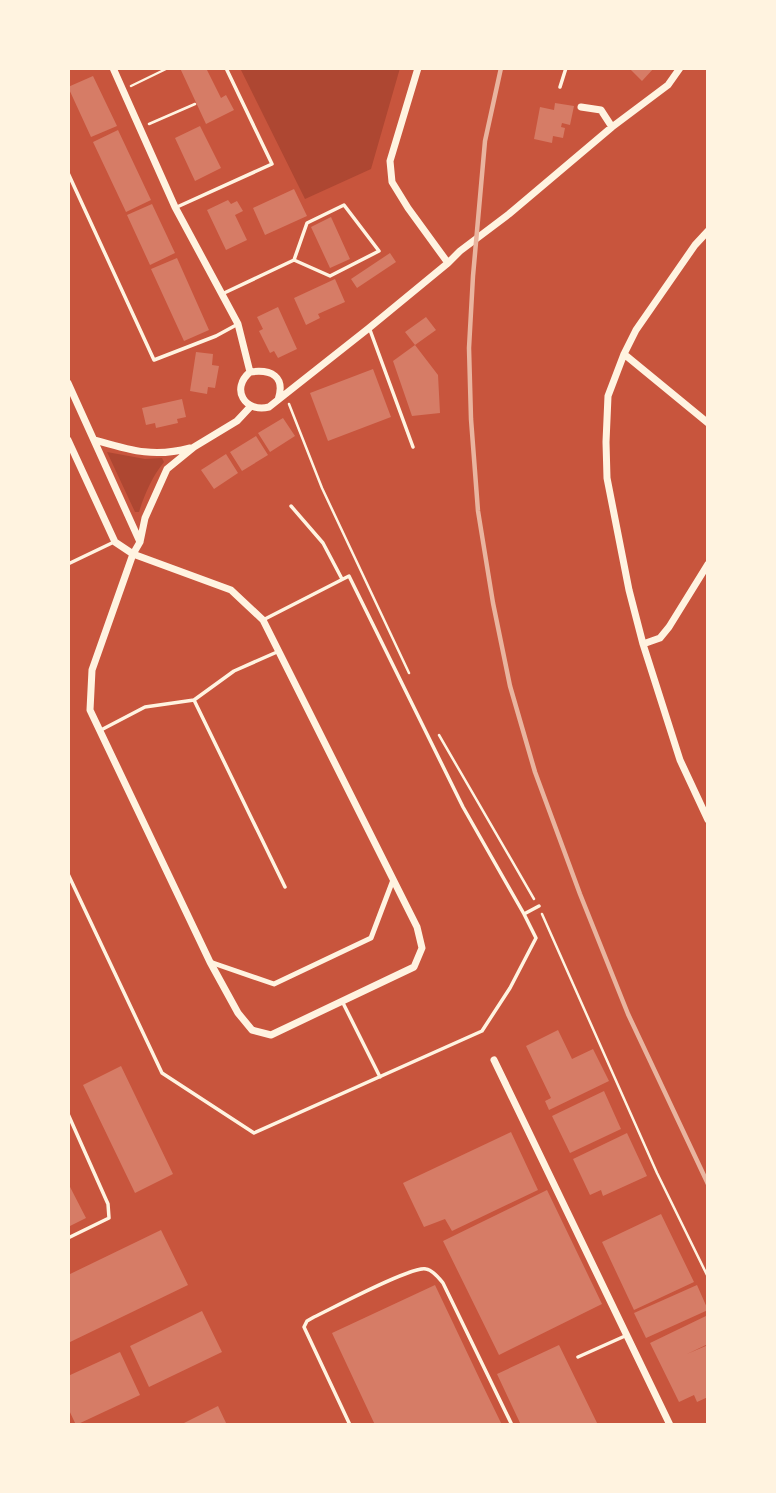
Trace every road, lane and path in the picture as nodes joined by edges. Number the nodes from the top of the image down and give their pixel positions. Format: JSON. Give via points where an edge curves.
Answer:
{"nodes":[{"id":1,"x":113,"y":68,"type":"edge"},
{"id":2,"x":168,"y":68,"type":"edge"},
{"id":3,"x":226,"y":68,"type":"edge"},
{"id":4,"x":418,"y":68,"type":"edge"},
{"id":5,"x":566,"y":68,"type":"edge"},
{"id":6,"x":680,"y":68,"type":"edge"},
{"id":7,"x":560,"y":87,"type":"dead end"},
{"id":8,"x":122,"y":90,"type":"junction"},
{"id":9,"x":195,"y":104,"type":"dead end"},
{"id":10,"x":581,"y":107,"type":"dead end"},
{"id":11,"x":612,"y":127,"type":"junction"},
{"id":12,"x":140,"y":128,"type":"junction"},
{"id":13,"x":68,"y":173,"type":"edge"},
{"id":14,"x":175,"y":208,"type":"junction"},
{"id":15,"x":708,"y":231,"type":"edge"},
{"id":16,"x":294,"y":260,"type":"junction"},
{"id":17,"x":448,"y":263,"type":"junction"},
{"id":18,"x":222,"y":293,"type":"junction"},
{"id":19,"x":238,"y":324,"type":"junction"},
{"id":20,"x":369,"y":328,"type":"junction"},
{"id":21,"x":624,"y":354,"type":"junction"},
{"id":22,"x":250,"y":372,"type":"junction"},
{"id":23,"x":68,"y":383,"type":"edge"},
{"id":24,"x":283,"y":392,"type":"junction"},
{"id":25,"x":71,"y":398,"type":"edge"},
{"id":26,"x":251,"y":406,"type":"junction"},
{"id":27,"x":708,"y":423,"type":"edge"},
{"id":28,"x":68,"y":440,"type":"edge"},
{"id":29,"x":95,"y":440,"type":"junction"},
{"id":30,"x":194,"y":447,"type":"junction"},
{"id":31,"x":413,"y":447,"type":"dead end"},
{"id":32,"x":290,"y":506,"type":"dead end"},
{"id":33,"x":115,"y":542,"type":"junction"},
{"id":34,"x":140,"y":542,"type":"junction"},
{"id":35,"x":133,"y":554,"type":"junction"},
{"id":36,"x":68,"y":564,"type":"edge"},
{"id":37,"x":708,"y":564,"type":"edge"},
{"id":38,"x":342,"y":579,"type":"junction"},
{"id":39,"x":263,"y":620,"type":"junction"},
{"id":40,"x":643,"y":644,"type":"junction"},
{"id":41,"x":279,"y":651,"type":"junction"},
{"id":42,"x":408,"y":673,"type":"dead end"},
{"id":43,"x":194,"y":700,"type":"junction"},
{"id":44,"x":100,"y":731,"type":"junction"},
{"id":45,"x":438,"y":733,"type":"dead end"},
{"id":46,"x":708,"y":820,"type":"edge"},
{"id":47,"x":68,"y":874,"type":"edge"},
{"id":48,"x":393,"y":880,"type":"junction"},
{"id":49,"x":285,"y":887,"type":"dead end"},
{"id":50,"x":539,"y":906,"type":"junction"},
{"id":51,"x":524,"y":914,"type":"junction"},
{"id":52,"x":210,"y":962,"type":"junction"},
{"id":53,"x":342,"y":1001,"type":"junction"},
{"id":54,"x":494,"y":1060,"type":"dead end"},
{"id":55,"x":380,"y":1077,"type":"junction"},
{"id":56,"x":68,"y":1114,"type":"edge"},
{"id":57,"x":68,"y":1238,"type":"edge"},
{"id":58,"x":708,"y":1276,"type":"edge"},
{"id":59,"x":627,"y":1335,"type":"junction"},
{"id":60,"x":579,"y":1357,"type":"dead end"},
{"id":61,"x":350,"y":1425,"type":"edge"},
{"id":62,"x":512,"y":1425,"type":"edge"},
{"id":63,"x":670,"y":1425,"type":"edge"}],
"edges":[{"from":1,"to":8,"type":"street"},
{"from":2,"to":8,"type":"path"},
{"from":3,"to":14,"type":"lane","via":[[272,164]]},
{"from":4,"to":17,"type":"street","via":[[390,161],[392,182]]},
{"from":5,"to":7,"type":"lane"},
{"from":6,"to":11,"type":"street","via":[[668,85]]},
{"from":8,"to":12,"type":"street"},
{"from":9,"to":12,"type":"path"},
{"from":10,"to":11,"type":"street","via":[[601,110]]},
{"from":11,"to":17,"type":"street"},
{"from":12,"to":14,"type":"street"},
{"from":13,"to":19,"type":"lane","via":[[154,360]]},
{"from":14,"to":18,"type":"street"},
{"from":15,"to":21,"type":"street","via":[[636,330]]},
{"from":16,"to":16,"type":"lane","via":[[330,275],[379,251],[344,205],[306,223]]},
{"from":16,"to":18,"type":"lane"},
{"from":17,"to":20,"type":"street"},
{"from":18,"to":19,"type":"street"},
{"from":19,"to":22,"type":"street"},
{"from":20,"to":24,"type":"street"},
{"from":20,"to":31,"type":"lane"},
{"from":21,"to":27,"type":"street"},
{"from":21,"to":40,"type":"street","via":[[608,396],[607,478]]},
{"from":22,"to":24,"type":"street","via":[[274,375]]},
{"from":22,"to":26,"type":"street","via":[[241,383],[242,395]]},
{"from":23,"to":25,"type":"street"},
{"from":24,"to":26,"type":"street","via":[[269,407]]},
{"from":24,"to":42,"type":"path"},
{"from":25,"to":29,"type":"street"},
{"from":26,"to":30,"type":"street","via":[[237,421]]},
{"from":28,"to":33,"type":"street"},
{"from":29,"to":30,"type":"street","via":[[137,452],[170,453]]},
{"from":29,"to":34,"type":"street"},
{"from":30,"to":34,"type":"street","via":[[167,469],[145,518]]},
{"from":32,"to":38,"type":"lane","via":[[323,543]]},
{"from":33,"to":35,"type":"street"},
{"from":33,"to":36,"type":"lane"},
{"from":34,"to":35,"type":"street"},
{"from":35,"to":39,"type":"street","via":[[231,590]]},
{"from":35,"to":44,"type":"street","via":[[92,670],[90,710]]},
{"from":37,"to":40,"type":"street","via":[[669,627],[660,638]]},
{"from":38,"to":39,"type":"lane"},
{"from":38,"to":51,"type":"lane","via":[[349,576],[463,807]]},
{"from":39,"to":41,"type":"street"},
{"from":40,"to":46,"type":"street","via":[[680,760]]},
{"from":41,"to":43,"type":"lane","via":[[234,671]]},
{"from":41,"to":48,"type":"street"},
{"from":43,"to":44,"type":"lane","via":[[145,707]]},
{"from":43,"to":49,"type":"lane"},
{"from":44,"to":52,"type":"street"},
{"from":45,"to":50,"type":"path"},
{"from":47,"to":55,"type":"lane","via":[[162,1073],[254,1133]]},
{"from":48,"to":52,"type":"street","via":[[371,938],[274,984]]},
{"from":48,"to":53,"type":"street","via":[[417,927],[422,948],[414,967]]},
{"from":50,"to":51,"type":"lane"},
{"from":50,"to":58,"type":"path"},
{"from":51,"to":55,"type":"lane","via":[[536,938],[482,1031]]},
{"from":52,"to":53,"type":"street","via":[[252,1030],[271,1035]]},
{"from":53,"to":55,"type":"lane"},
{"from":54,"to":59,"type":"street"},
{"from":56,"to":57,"type":"lane","via":[[108,1204],[108,1218]]},
{"from":59,"to":60,"type":"lane"},
{"from":59,"to":63,"type":"street"},
{"from":61,"to":62,"type":"lane","via":[[304,1327],[314,1317],[424,1268],[443,1283]]}]}
